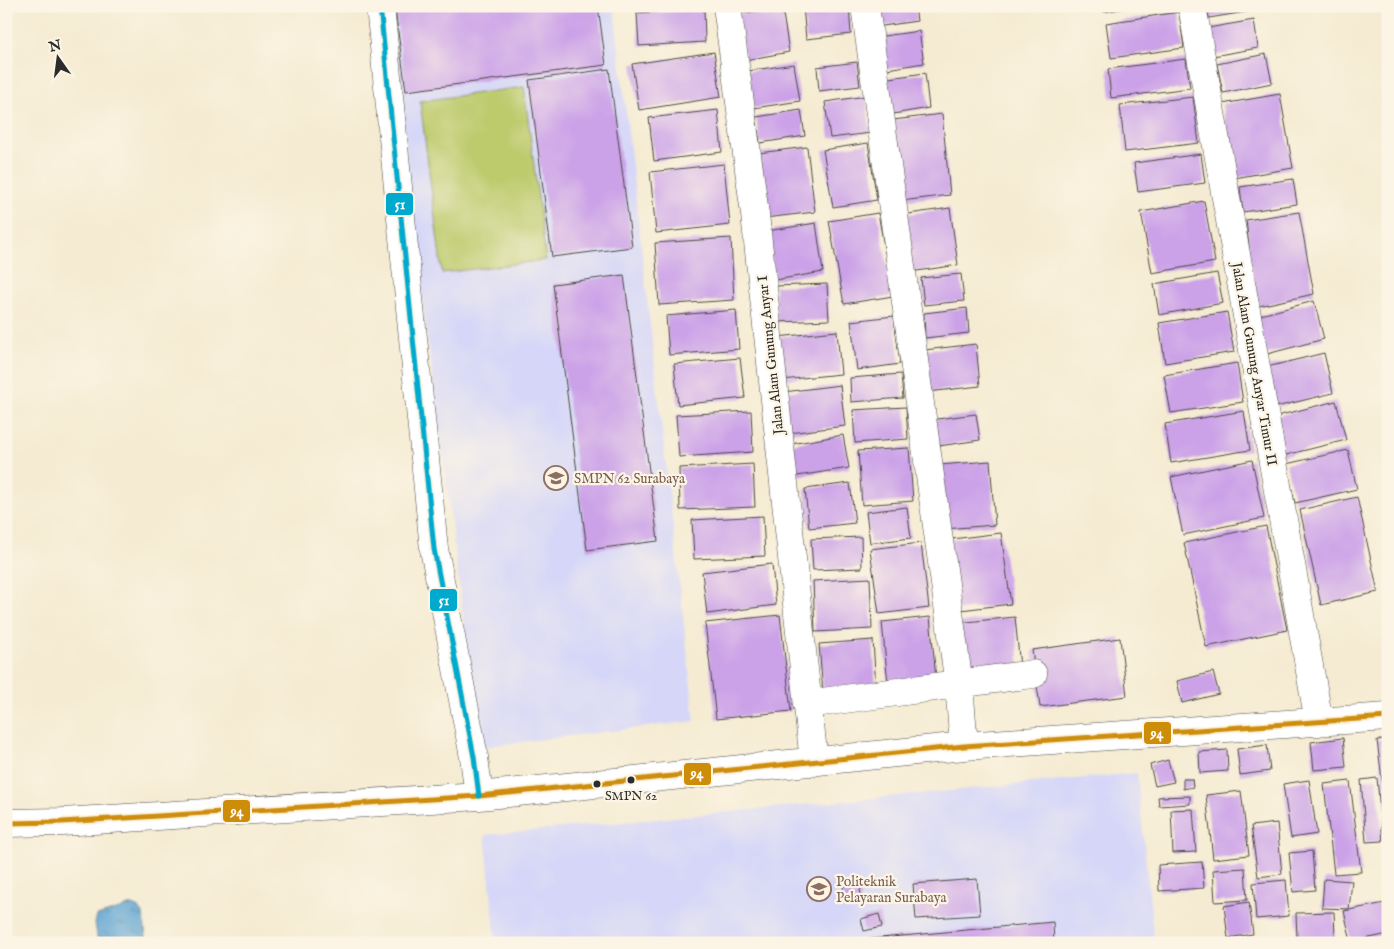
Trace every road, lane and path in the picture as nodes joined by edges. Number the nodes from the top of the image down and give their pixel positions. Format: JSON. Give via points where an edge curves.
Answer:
{"nodes":[{"id":1,"x":380,"y":6,"type":"edge"},
{"id":2,"x":727,"y":6,"type":"edge"},
{"id":3,"x":865,"y":6,"type":"edge"},
{"id":4,"x":1192,"y":6,"type":"edge"},
{"id":5,"x":1033,"y":674,"type":"dead end"},
{"id":6,"x":959,"y":685,"type":"junction"},
{"id":7,"x":807,"y":704,"type":"junction"},
{"id":8,"x":1388,"y":717,"type":"edge"},
{"id":9,"x":1319,"y":722,"type":"junction"},
{"id":10,"x":964,"y":746,"type":"junction"},
{"id":11,"x":814,"y":762,"type":"junction"},
{"id":12,"x":479,"y":796,"type":"junction"},
{"id":13,"x":6,"y":823,"type":"edge"}],
"edges":[{"from":1,"to":12,"type":"street","via":[[434,549]]},
{"from":2,"to":7,"type":"street","name":"Jalan Alam Gunung Anyar I","via":[[755,214]]},
{"from":3,"to":6,"type":"street"},
{"from":4,"to":9,"type":"street","name":"Jalan Alam Gunung Anyar Timur II"},
{"from":5,"to":6,"type":"street"},
{"from":6,"to":7,"type":"street"},
{"from":6,"to":10,"type":"street"},
{"from":7,"to":11,"type":"street","name":"Jalan Alam Gunung Anyar I"},
{"from":8,"to":9,"type":"street"},
{"from":9,"to":10,"type":"street"},
{"from":10,"to":11,"type":"street"},
{"from":11,"to":12,"type":"street"},
{"from":12,"to":13,"type":"street"}]}
